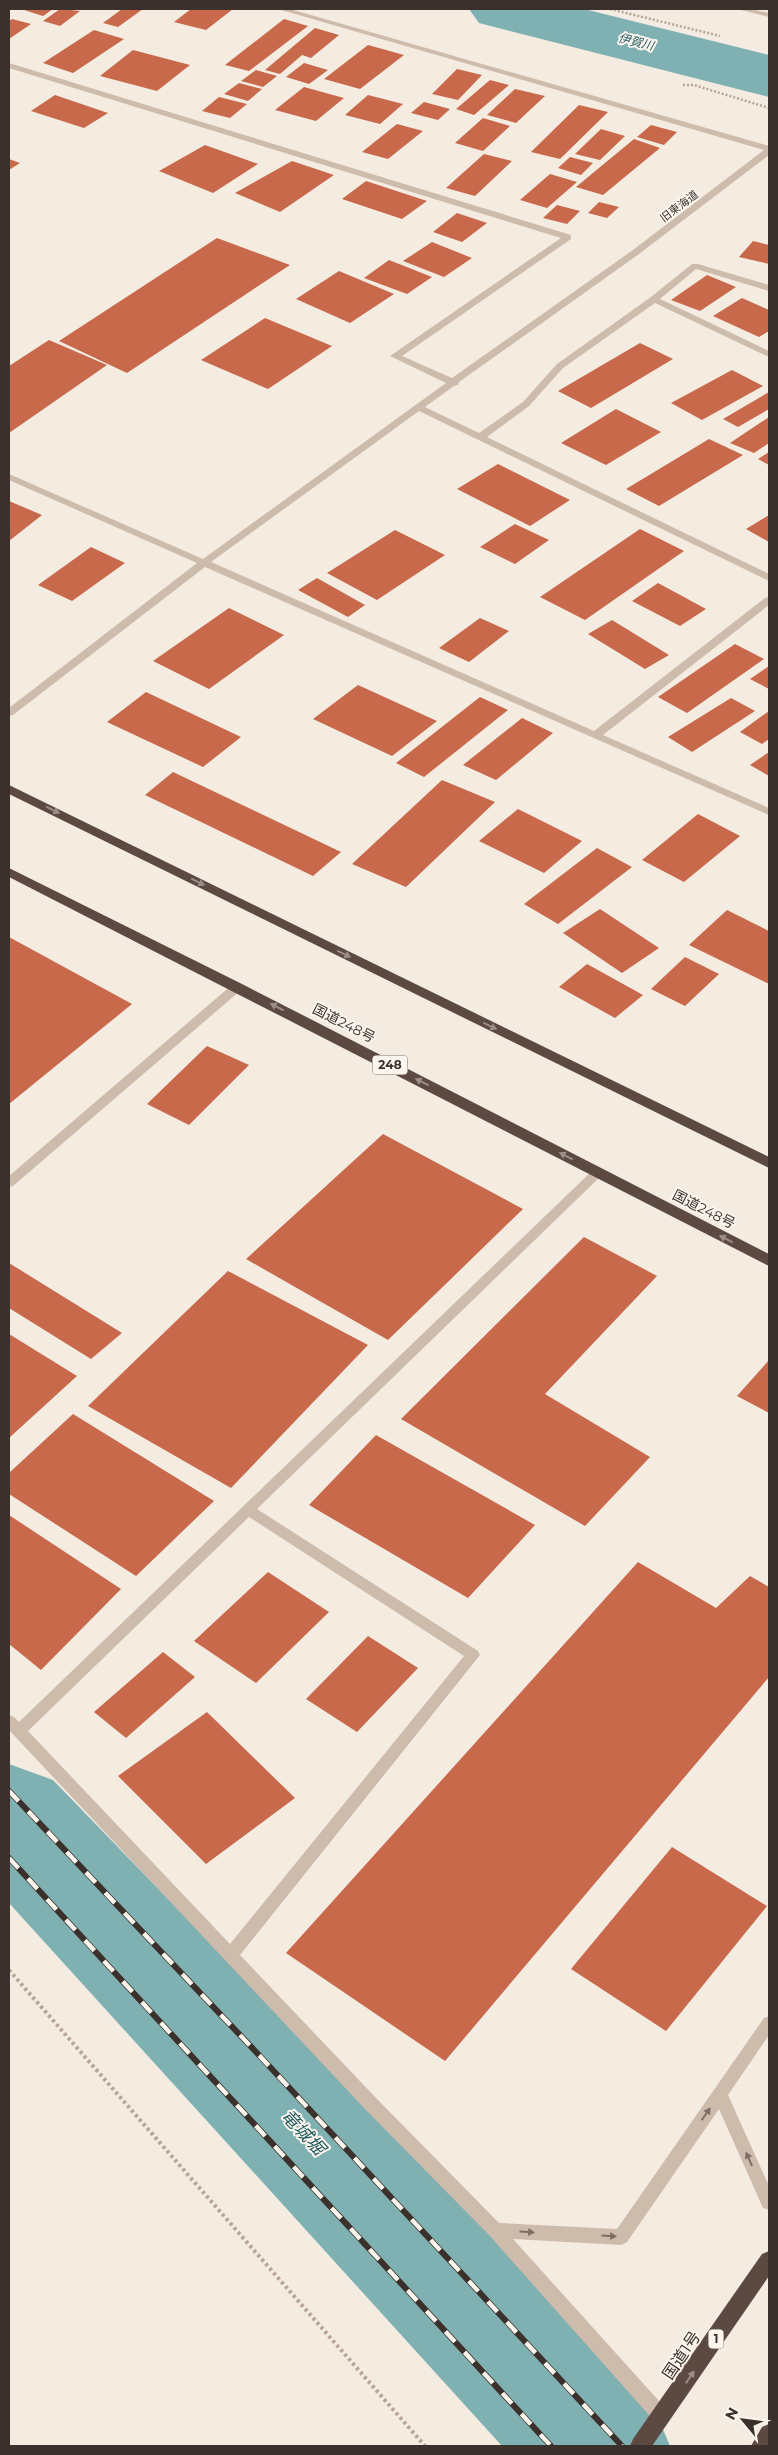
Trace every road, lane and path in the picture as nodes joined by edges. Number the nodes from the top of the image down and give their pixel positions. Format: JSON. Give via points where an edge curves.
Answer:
{"nodes":[{"id":1,"x":282,"y":9,"type":"edge"},
{"id":2,"x":610,"y":9,"type":"edge"},
{"id":3,"x":741,"y":9,"type":"edge"},
{"id":4,"x":769,"y":15,"type":"edge"},
{"id":5,"x":722,"y":37,"type":"dead end"},
{"id":6,"x":9,"y":65,"type":"edge"},
{"id":7,"x":769,"y":150,"type":"edge"},
{"id":8,"x":769,"y":288,"type":"edge"},
{"id":9,"x":654,"y":299,"type":"junction"},
{"id":10,"x":769,"y":354,"type":"edge"},
{"id":11,"x":455,"y":383,"type":"junction"},
{"id":12,"x":418,"y":407,"type":"junction"},
{"id":13,"x":480,"y":436,"type":"junction"},
{"id":14,"x":9,"y":477,"type":"edge"},
{"id":15,"x":205,"y":562,"type":"junction"},
{"id":16,"x":769,"y":578,"type":"edge"},
{"id":17,"x":769,"y":600,"type":"edge"},
{"id":18,"x":9,"y":713,"type":"edge"},
{"id":19,"x":596,"y":735,"type":"junction"},
{"id":20,"x":9,"y":789,"type":"edge"},
{"id":21,"x":769,"y":812,"type":"edge"},
{"id":22,"x":9,"y":872,"type":"edge"},
{"id":23,"x":237,"y":986,"type":"junction"},
{"id":24,"x":769,"y":1163,"type":"edge"},
{"id":25,"x":598,"y":1172,"type":"junction"},
{"id":26,"x":9,"y":1183,"type":"edge"},
{"id":27,"x":769,"y":1261,"type":"edge"},
{"id":28,"x":248,"y":1510,"type":"junction"},
{"id":29,"x":14,"y":1726,"type":"edge"},
{"id":30,"x":230,"y":1955,"type":"junction"},
{"id":31,"x":9,"y":1970,"type":"edge"},
{"id":32,"x":769,"y":2023,"type":"edge"},
{"id":33,"x":720,"y":2094,"type":"junction"},
{"id":34,"x":769,"y":2203,"type":"edge"},
{"id":35,"x":495,"y":2230,"type":"junction"},
{"id":36,"x":769,"y":2260,"type":"edge"},
{"id":37,"x":662,"y":2417,"type":"junction"},
{"id":38,"x":769,"y":2434,"type":"edge"},
{"id":39,"x":425,"y":2446,"type":"edge"},
{"id":40,"x":640,"y":2446,"type":"edge"},
{"id":41,"x":761,"y":2446,"type":"edge"}],
"edges":[{"from":1,"to":7,"type":"street"},
{"from":2,"to":5,"type":"path"},
{"from":3,"to":4,"type":"street"},
{"from":6,"to":11,"type":"street","via":[[568,236],[395,356]]},
{"from":7,"to":11,"type":"street","name":"旧東海道"},
{"from":8,"to":9,"type":"street","via":[[695,266]]},
{"from":9,"to":10,"type":"street"},
{"from":9,"to":13,"type":"street","via":[[560,366],[526,404]]},
{"from":11,"to":12,"type":"street","name":"旧東海道"},
{"from":12,"to":13,"type":"street"},
{"from":12,"to":15,"type":"street","name":"旧東海道"},
{"from":13,"to":16,"type":"street"},
{"from":14,"to":15,"type":"street"},
{"from":15,"to":18,"type":"street","name":"旧東海道"},
{"from":15,"to":19,"type":"street"},
{"from":17,"to":19,"type":"street"},
{"from":19,"to":21,"type":"street"},
{"from":20,"to":24,"type":"highway","one_way":true},
{"from":22,"to":23,"type":"highway","name":"国道248号","number":"248"},
{"from":25,"to":23,"type":"highway","name":"国道248号","number":"248","one_way":true},
{"from":23,"to":26,"type":"street"},
{"from":27,"to":25,"type":"highway","name":"国道248号","number":"248","one_way":true},
{"from":25,"to":28,"type":"street"},
{"from":28,"to":29,"type":"street"},
{"from":28,"to":30,"type":"street","via":[[473,1655]]},
{"from":29,"to":30,"type":"street"},
{"from":30,"to":35,"type":"street"},
{"from":31,"to":39,"type":"path"},
{"from":32,"to":33,"type":"street"},
{"from":34,"to":33,"type":"street","one_way":true},
{"from":35,"to":33,"type":"street","one_way":true,"via":[[621,2237]]},
{"from":35,"to":37,"type":"street"},
{"from":37,"to":36,"type":"highway","name":"国道1号","number":"1","one_way":true},
{"from":37,"to":40,"type":"highway","name":"国道1号","number":"1"},
{"from":38,"to":41,"type":"highway"}]}
